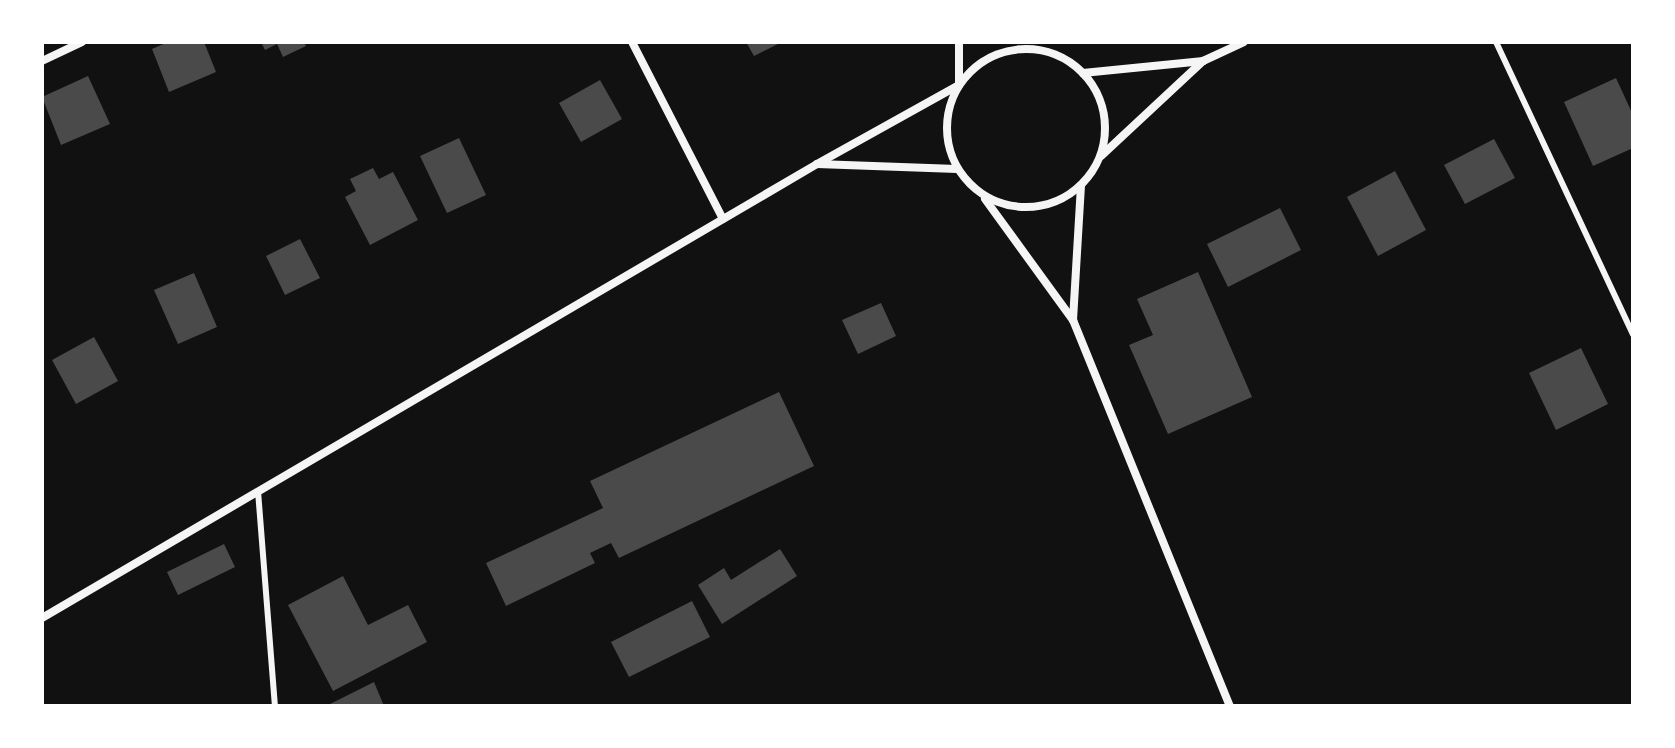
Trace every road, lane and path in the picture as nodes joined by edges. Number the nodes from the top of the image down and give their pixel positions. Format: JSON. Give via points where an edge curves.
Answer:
{"nodes":[{"id":1,"x":82,"y":42,"type":"edge"},
{"id":2,"x":632,"y":42,"type":"edge"},
{"id":3,"x":959,"y":42,"type":"edge"},
{"id":4,"x":1244,"y":42,"type":"edge"},
{"id":5,"x":1496,"y":42,"type":"edge"},
{"id":6,"x":1033,"y":46,"type":"edge"},
{"id":7,"x":42,"y":61,"type":"edge"},
{"id":8,"x":1203,"y":61,"type":"junction"},
{"id":9,"x":1083,"y":73,"type":"junction"},
{"id":10,"x":959,"y":85,"type":"junction"},
{"id":11,"x":1100,"y":156,"type":"junction"},
{"id":12,"x":817,"y":164,"type":"junction"},
{"id":13,"x":957,"y":169,"type":"junction"},
{"id":14,"x":1081,"y":185,"type":"junction"},
{"id":15,"x":982,"y":195,"type":"junction"},
{"id":16,"x":723,"y":219,"type":"junction"},
{"id":17,"x":1073,"y":320,"type":"junction"},
{"id":18,"x":1633,"y":335,"type":"edge"},
{"id":19,"x":258,"y":491,"type":"junction"},
{"id":20,"x":42,"y":618,"type":"edge"},
{"id":21,"x":275,"y":706,"type":"edge"},
{"id":22,"x":1230,"y":706,"type":"edge"}],
"edges":[{"from":1,"to":7,"type":"street"},
{"from":2,"to":16,"type":"street"},
{"from":3,"to":10,"type":"street"},
{"from":4,"to":8,"type":"street"},
{"from":5,"to":18,"type":"lane"},
{"from":6,"to":9,"type":"street"},
{"from":6,"to":10,"type":"street","via":[[1001,53]]},
{"from":8,"to":9,"type":"street"},
{"from":8,"to":11,"type":"street"},
{"from":9,"to":11,"type":"street","via":[[1105,121]]},
{"from":10,"to":12,"type":"street"},
{"from":10,"to":13,"type":"street","via":[[947,118]]},
{"from":11,"to":14,"type":"street"},
{"from":12,"to":13,"type":"street"},
{"from":12,"to":16,"type":"street"},
{"from":13,"to":15,"type":"street"},
{"from":14,"to":15,"type":"street","via":[[1033,207]]},
{"from":14,"to":17,"type":"street"},
{"from":15,"to":17,"type":"street"},
{"from":16,"to":19,"type":"street"},
{"from":17,"to":22,"type":"street"},
{"from":19,"to":20,"type":"street"},
{"from":19,"to":21,"type":"lane"}]}
